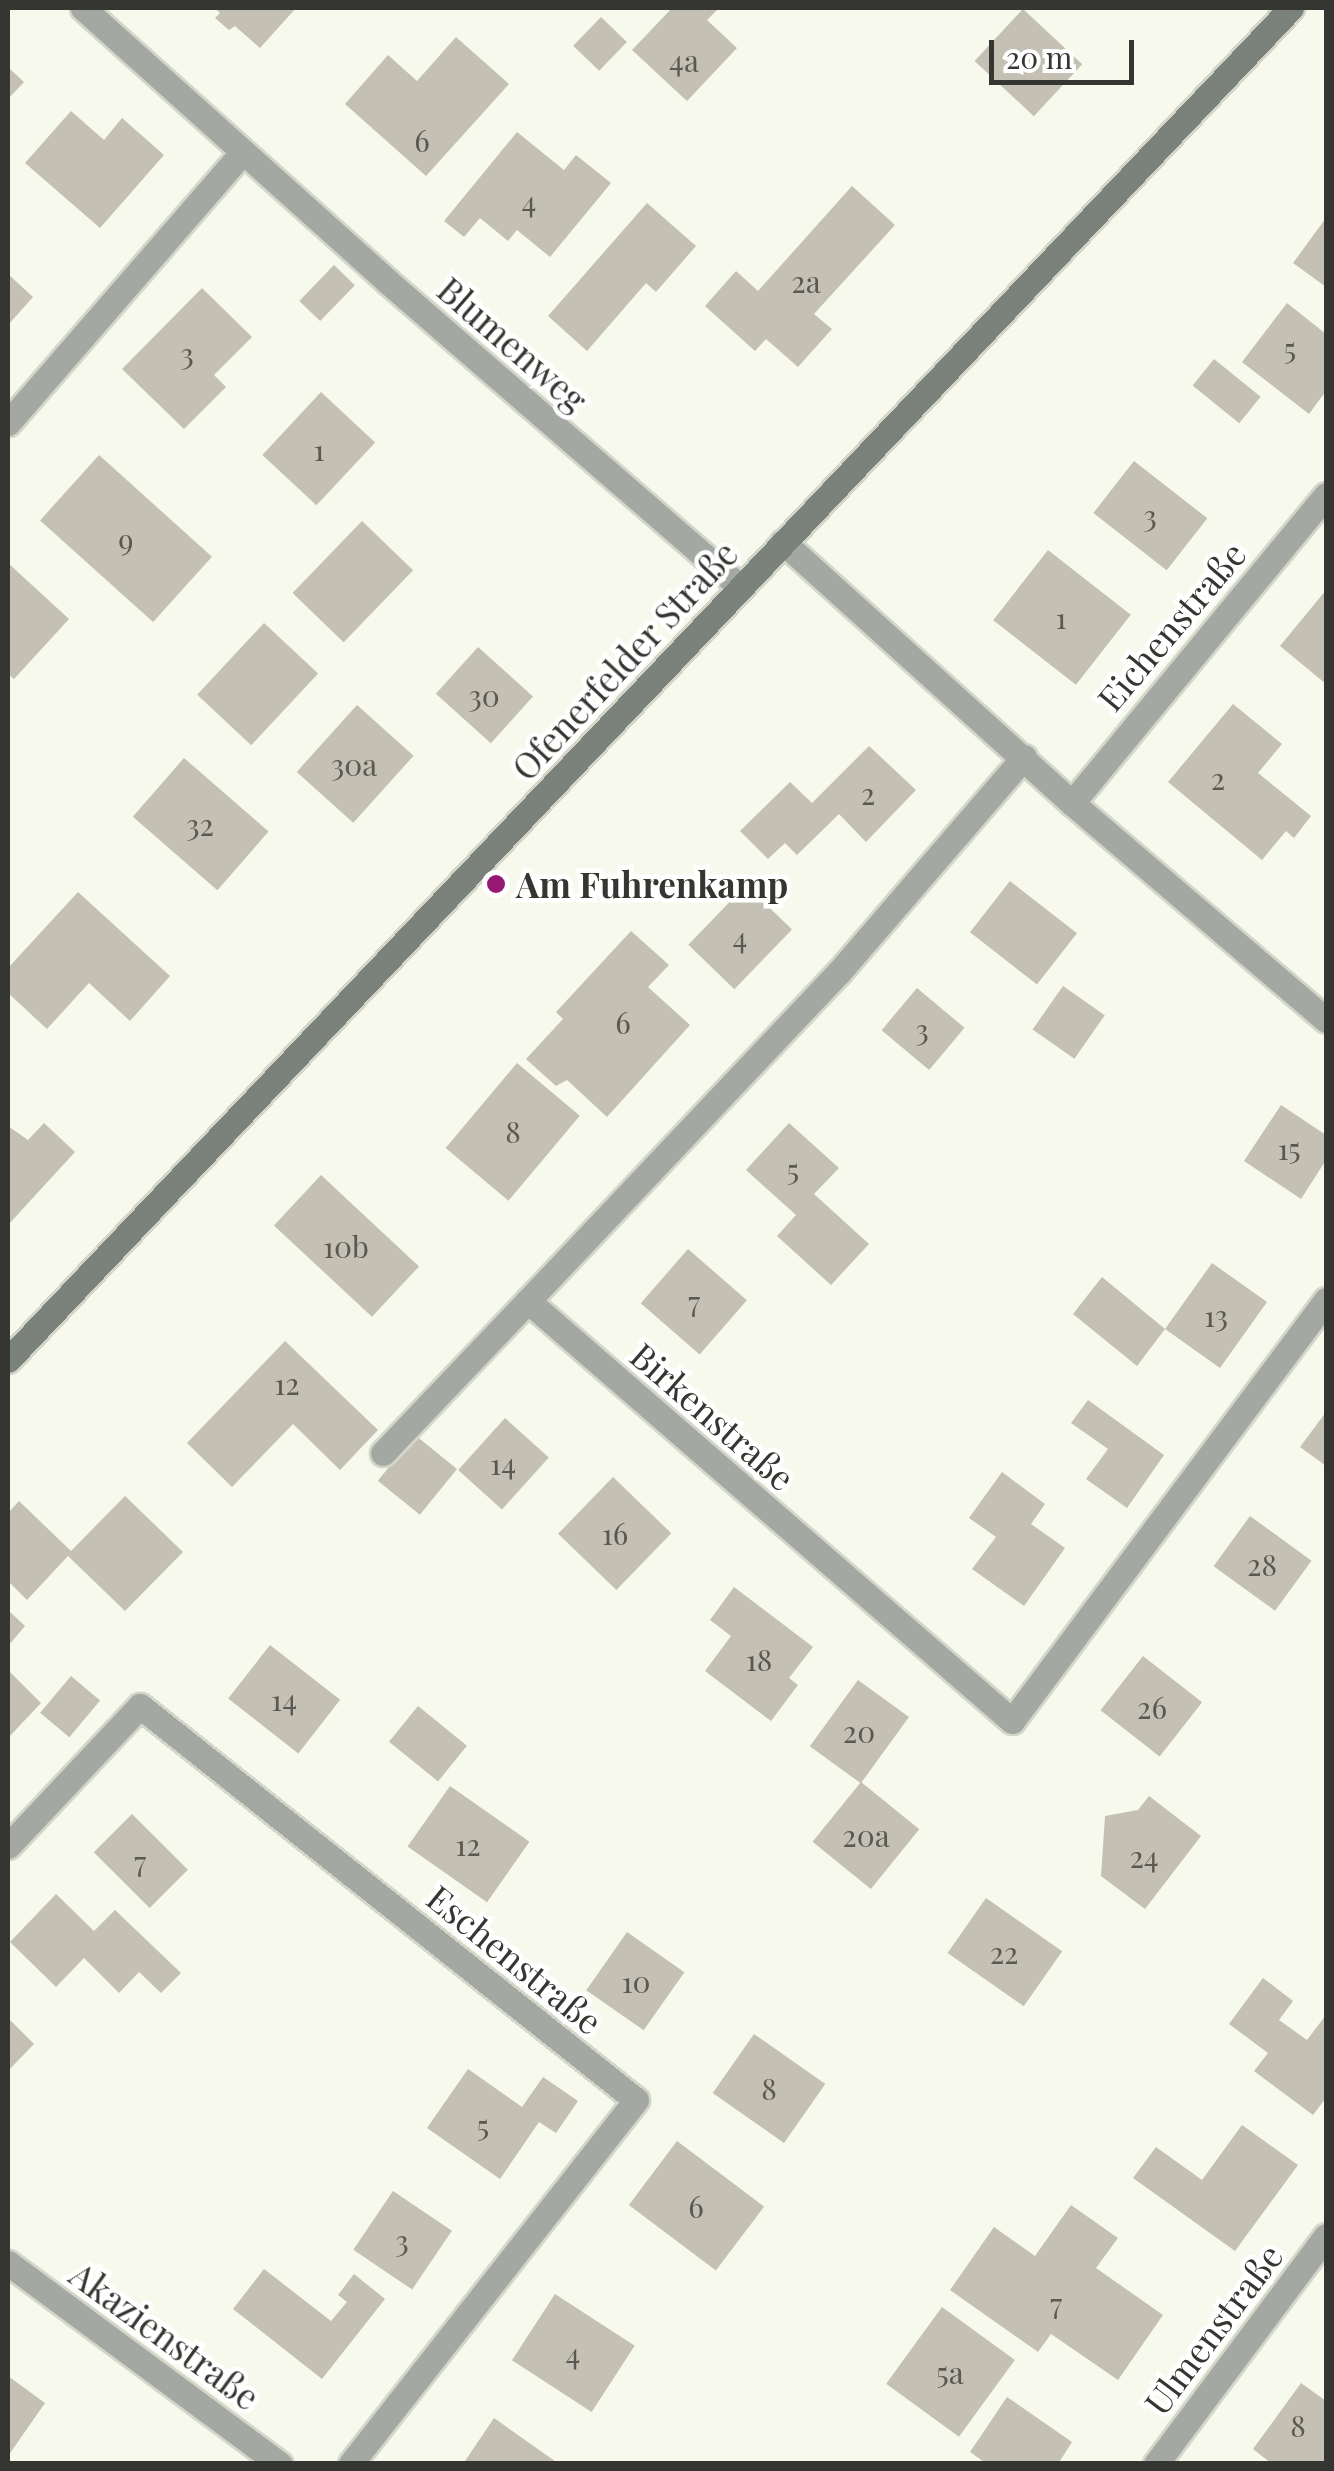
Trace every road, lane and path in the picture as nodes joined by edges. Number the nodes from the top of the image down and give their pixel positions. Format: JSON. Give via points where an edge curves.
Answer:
{"nodes":[{"id":1,"x":84,"y":8,"type":"edge"},
{"id":2,"x":1291,"y":8,"type":"edge"},
{"id":3,"x":242,"y":153,"type":"junction"},
{"id":4,"x":8,"y":423,"type":"edge"},
{"id":5,"x":1326,"y":495,"type":"edge"},
{"id":6,"x":783,"y":542,"type":"junction"},
{"id":7,"x":740,"y":587,"type":"junction"},
{"id":8,"x":1024,"y":757,"type":"junction"},
{"id":9,"x":1072,"y":804,"type":"junction"},
{"id":10,"x":1326,"y":1020,"type":"edge"},
{"id":11,"x":1326,"y":1300,"type":"edge"},
{"id":12,"x":528,"y":1301,"type":"junction"},
{"id":13,"x":8,"y":1360,"type":"edge"},
{"id":14,"x":383,"y":1453,"type":"dead end"},
{"id":15,"x":8,"y":1846,"type":"edge"},
{"id":16,"x":1326,"y":2236,"type":"edge"},
{"id":17,"x":8,"y":2263,"type":"edge"},
{"id":18,"x":280,"y":2464,"type":"edge"},
{"id":19,"x":350,"y":2464,"type":"edge"},
{"id":20,"x":1156,"y":2464,"type":"edge"}],
"edges":[{"from":1,"to":3,"type":"street","name":"Blumenweg"},
{"from":2,"to":6,"type":"street","name":"Ofenerfelder Straße"},
{"from":3,"to":4,"type":"street"},
{"from":3,"to":7,"type":"street","name":"Blumenweg"},
{"from":5,"to":9,"type":"street","name":"Eichenstraße"},
{"from":6,"to":7,"type":"street","name":"Ofenerfelder Straße"},
{"from":6,"to":8,"type":"street"},
{"from":7,"to":13,"type":"street","name":"Ofenerfelder Straße"},
{"from":8,"to":9,"type":"street"},
{"from":8,"to":12,"type":"street","via":[[838,973]]},
{"from":9,"to":10,"type":"street"},
{"from":11,"to":12,"type":"street","name":"Birkenstraße","via":[[1012,1721]]},
{"from":12,"to":14,"type":"street"},
{"from":15,"to":19,"type":"street","name":"Eschenstraße","via":[[140,1706],[636,2100]]},
{"from":16,"to":20,"type":"street","name":"Ulmenstraße"},
{"from":17,"to":18,"type":"street","name":"Akazienstraße"}]}
